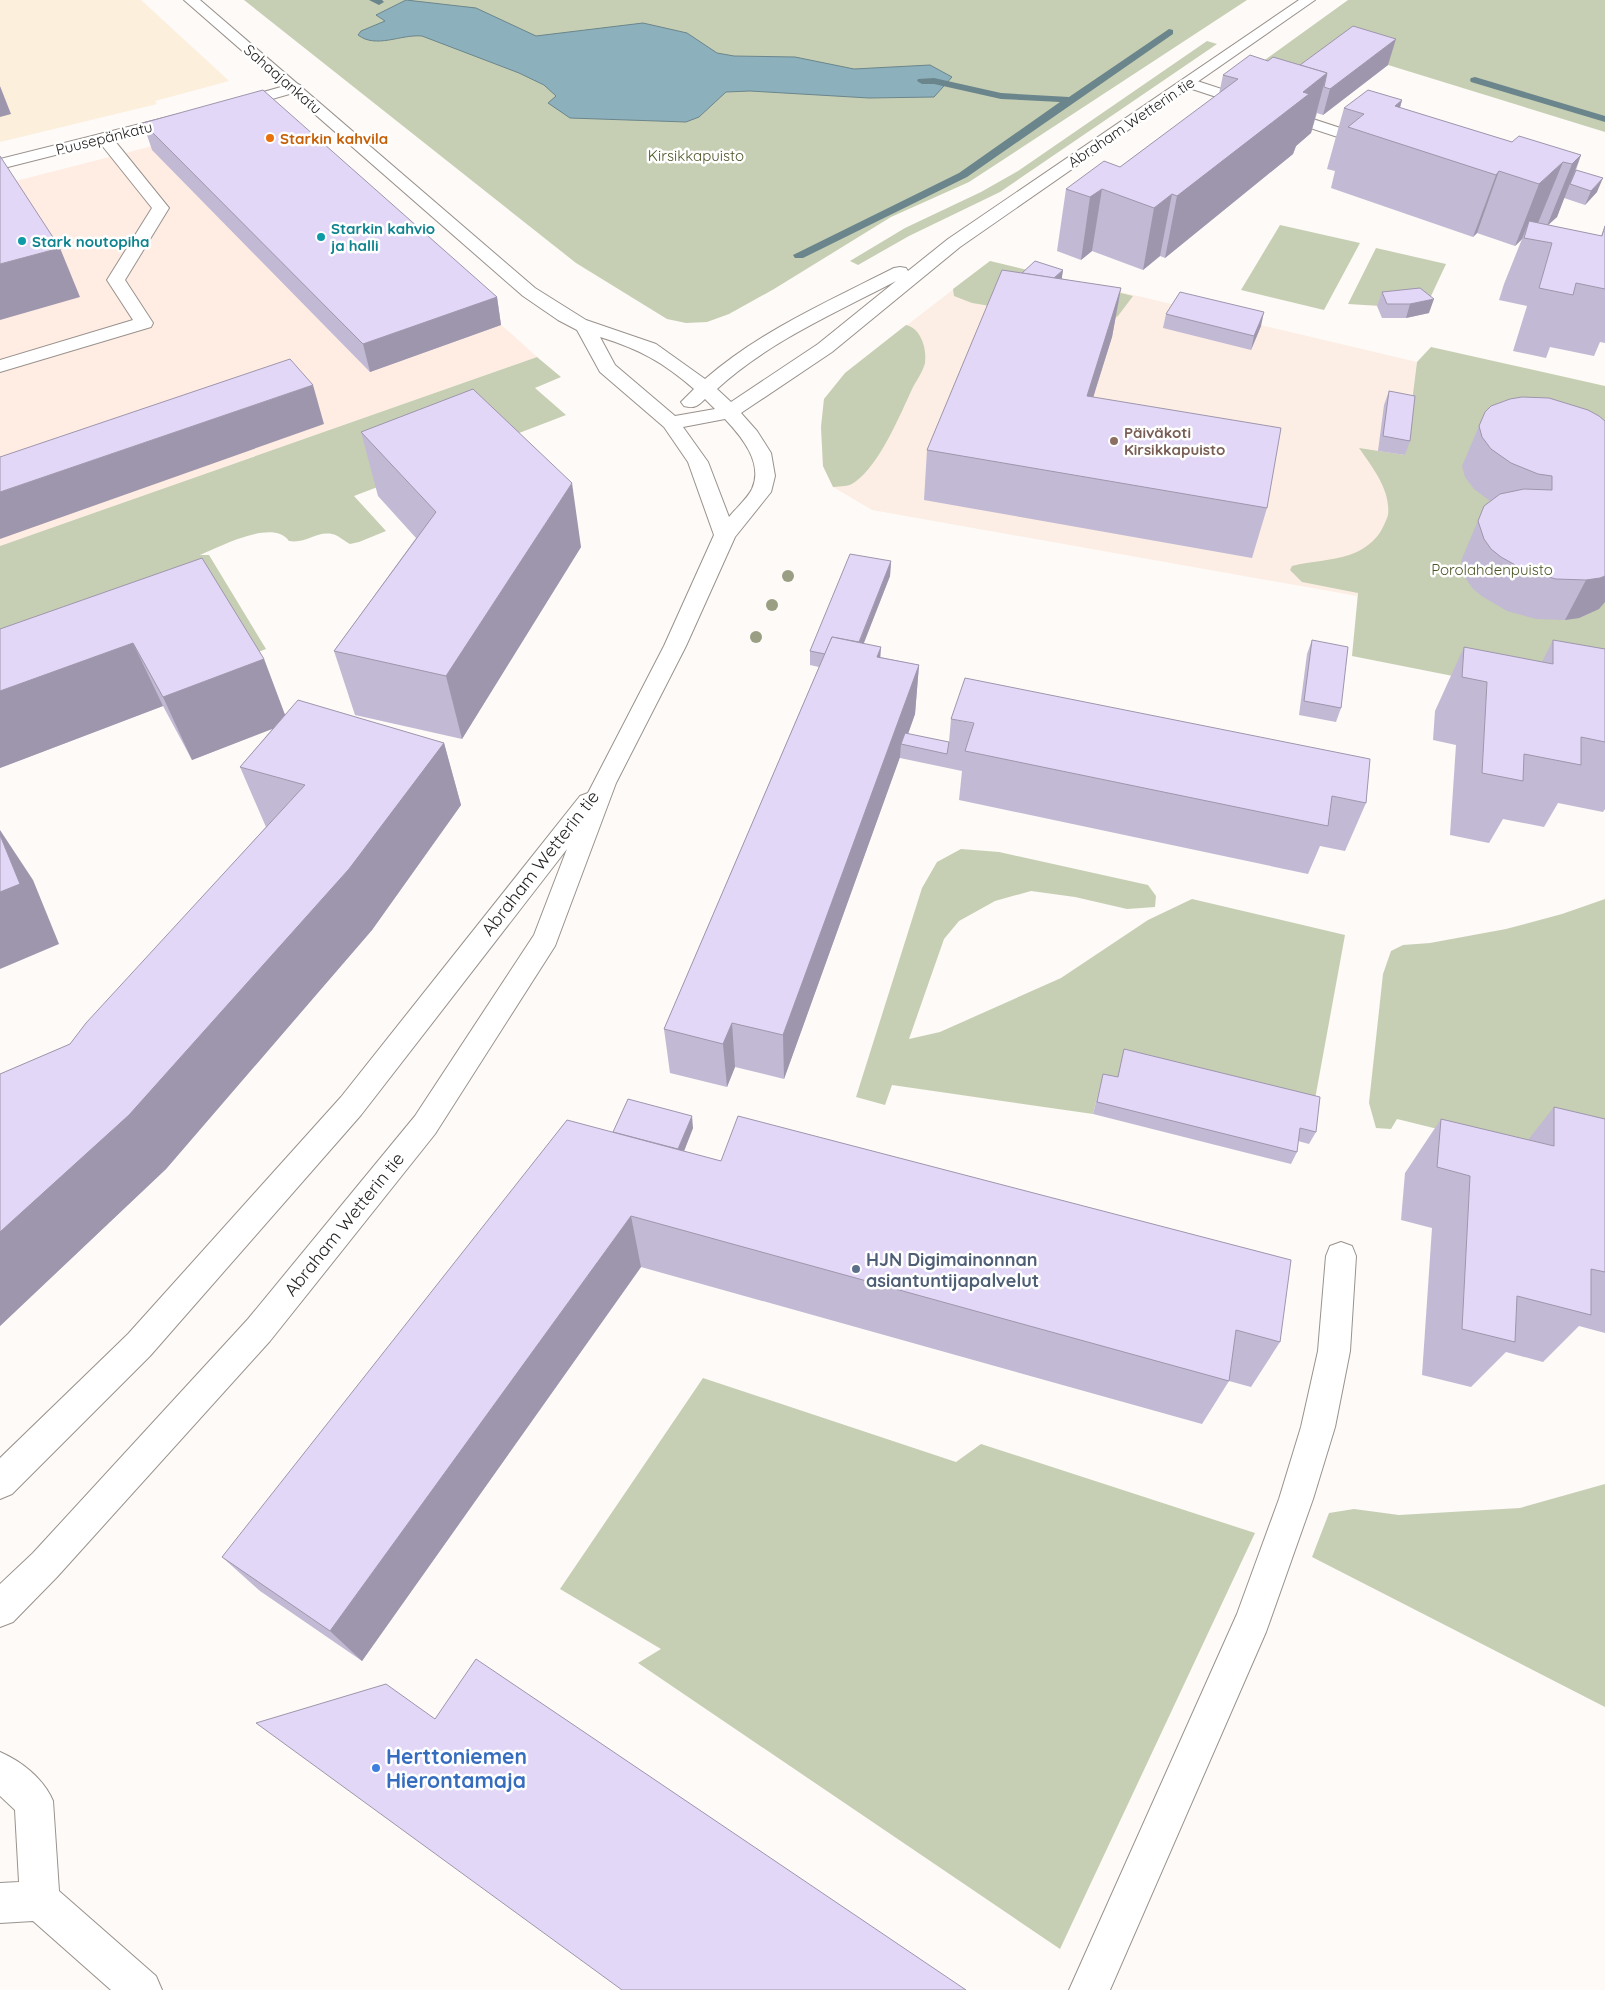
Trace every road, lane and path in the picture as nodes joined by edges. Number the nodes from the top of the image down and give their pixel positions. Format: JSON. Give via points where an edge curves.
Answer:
{"nodes":[{"id":1,"x":191,"y":0,"type":"edge"},
{"id":2,"x":1308,"y":0,"type":"edge"},
{"id":3,"x":1188,"y":83,"type":"junction"},
{"id":4,"x":295,"y":88,"type":"junction"},
{"id":5,"x":221,"y":109,"type":"edge"},
{"id":6,"x":192,"y":116,"type":"edge"},
{"id":7,"x":104,"y":138,"type":"junction"},
{"id":8,"x":1393,"y":150,"type":"edge"},
{"id":9,"x":0,"y":164,"type":"edge"},
{"id":10,"x":954,"y":243,"type":"junction"},
{"id":11,"x":585,"y":327,"type":"junction"},
{"id":12,"x":0,"y":366,"type":"edge"},
{"id":13,"x":704,"y":389,"type":"junction"},
{"id":14,"x":729,"y":412,"type":"junction"},
{"id":15,"x":671,"y":423,"type":"junction"},
{"id":16,"x":725,"y":535,"type":"junction"},
{"id":17,"x":604,"y":783,"type":"junction"},
{"id":18,"x":1341,"y":1256,"type":"dead end"},
{"id":19,"x":0,"y":1482,"type":"edge"},
{"id":20,"x":0,"y":1609,"type":"edge"},
{"id":21,"x":0,"y":1771,"type":"edge"},
{"id":22,"x":40,"y":1901,"type":"junction"},
{"id":23,"x":0,"y":1903,"type":"edge"},
{"id":24,"x":142,"y":1990,"type":"edge"},
{"id":25,"x":1089,"y":1990,"type":"edge"}],
"edges":[{"from":1,"to":4,"type":"main road","name":"Sahaajankatu"},
{"from":2,"to":3,"type":"main road","name":"Abraham Wetterin tie"},
{"from":3,"to":8,"type":"main road"},
{"from":3,"to":10,"type":"main road","name":"Abraham Wetterin tie"},
{"from":4,"to":5,"type":"main road"},
{"from":4,"to":11,"type":"main road","name":"Sahaajankatu","via":[[528,292]]},
{"from":6,"to":7,"type":"main road","name":"Puusepänkatu"},
{"from":7,"to":9,"type":"main road","name":"Puusepänkatu"},
{"from":7,"to":12,"type":"main road","via":[[161,208],[116,280],[144,324]]},
{"from":10,"to":13,"type":"main road","name":"Abraham Wetterin tie","via":[[785,332]]},
{"from":10,"to":14,"type":"main road","name":"Abraham Wetterin tie","via":[[806,361]]},
{"from":11,"to":13,"type":"main road","name":"Sahaajankatu","via":[[647,347]]},
{"from":11,"to":15,"type":"main road","via":[[607,368]]},
{"from":13,"to":14,"type":"main road","name":"Sahaajankatu"},
{"from":13,"to":15,"type":"main road","name":"Abraham Wetterin tie"},
{"from":14,"to":15,"type":"main road","name":"Abraham Wetterin tie"},
{"from":14,"to":16,"type":"main road","name":"Abraham Wetterin tie","via":[[758,448],[765,468],[761,492]]},
{"from":15,"to":16,"type":"main road","via":[[698,462]]},
{"from":16,"to":17,"type":"main road","name":"Abraham Wetterin tie","via":[[674,646]]},
{"from":17,"to":19,"type":"main road","name":"Abraham Wetterin tie","via":[[351,1106],[139,1345]]},
{"from":17,"to":20,"type":"main road","name":"Abraham Wetterin tie","via":[[546,939],[424,1125],[260,1330],[45,1566]]},
{"from":18,"to":25,"type":"main road","via":[[1334,1351],[1318,1427],[1296,1499],[1254,1619]]},
{"from":21,"to":22,"type":"main road","via":[[34,1801]]},
{"from":22,"to":23,"type":"main road"},
{"from":22,"to":24,"type":"main road"}]}
